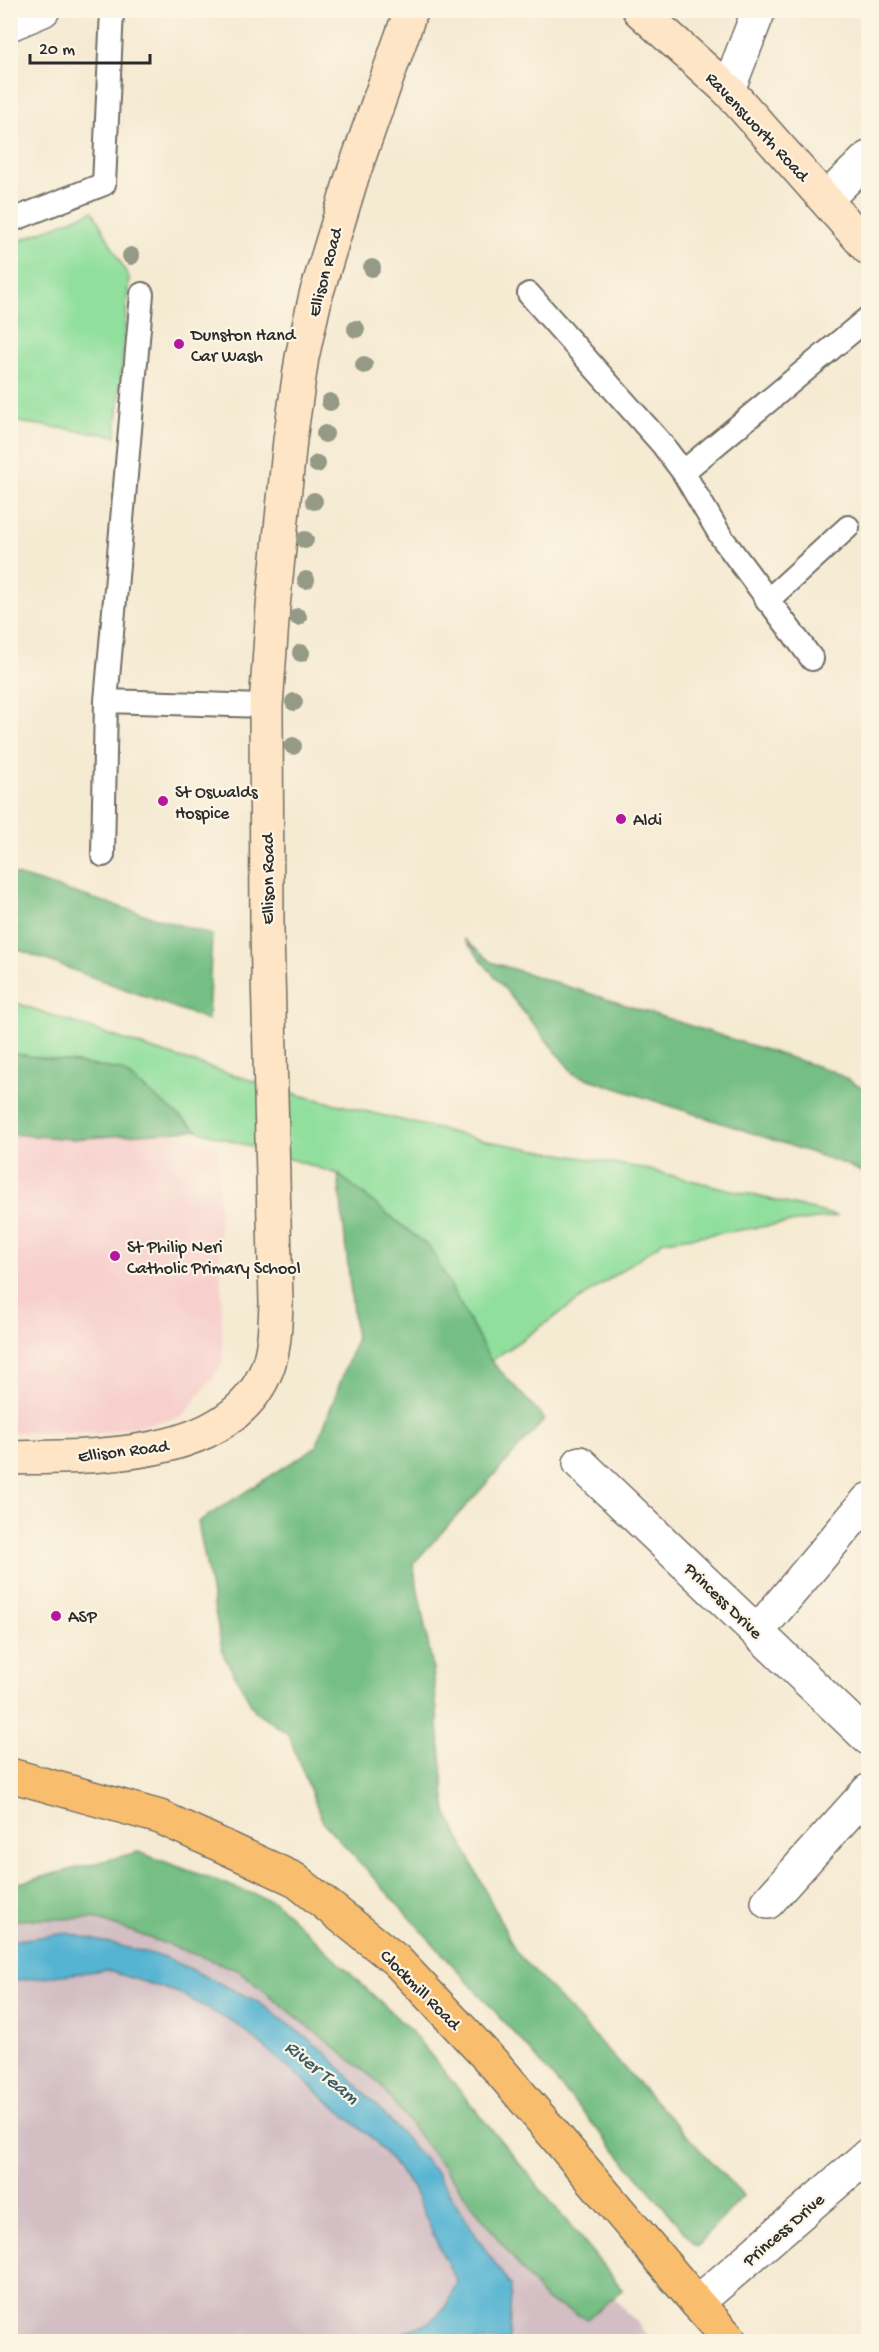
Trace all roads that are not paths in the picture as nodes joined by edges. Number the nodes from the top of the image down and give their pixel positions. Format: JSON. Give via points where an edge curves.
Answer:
{"nodes":[{"id":1,"x":43,"y":10,"type":"edge"},
{"id":2,"x":112,"y":10,"type":"edge"},
{"id":3,"x":411,"y":10,"type":"edge"},
{"id":4,"x":639,"y":10,"type":"edge"},
{"id":5,"x":759,"y":10,"type":"edge"},
{"id":6,"x":10,"y":24,"type":"edge"},
{"id":7,"x":728,"y":90,"type":"junction"},
{"id":8,"x":868,"y":158,"type":"edge"},
{"id":9,"x":826,"y":199,"type":"junction"},
{"id":10,"x":10,"y":222,"type":"edge"},
{"id":11,"x":868,"y":248,"type":"edge"},
{"id":12,"x":142,"y":294,"type":"dead end"},
{"id":13,"x":529,"y":294,"type":"dead end"},
{"id":14,"x":868,"y":318,"type":"edge"},
{"id":15,"x":683,"y":472,"type":"junction"},
{"id":16,"x":848,"y":527,"type":"dead end"},
{"id":17,"x":767,"y":600,"type":"junction"},
{"id":18,"x":812,"y":659,"type":"dead end"},
{"id":19,"x":106,"y":700,"type":"junction"},
{"id":20,"x":266,"y":706,"type":"junction"},
{"id":21,"x":103,"y":855,"type":"dead end"},
{"id":22,"x":10,"y":1458,"type":"edge"},
{"id":23,"x":580,"y":1463,"type":"dead end"},
{"id":24,"x":868,"y":1500,"type":"edge"},
{"id":25,"x":757,"y":1632,"type":"junction"},
{"id":26,"x":868,"y":1738,"type":"edge"},
{"id":27,"x":10,"y":1774,"type":"edge"},
{"id":28,"x":868,"y":1791,"type":"edge"},
{"id":29,"x":768,"y":1902,"type":"dead end"},
{"id":30,"x":868,"y":2155,"type":"edge"},
{"id":31,"x":697,"y":2303,"type":"junction"},
{"id":32,"x":732,"y":2342,"type":"edge"}],
"edges":[{"from":1,"to":6,"type":"street"},
{"from":2,"to":10,"type":"lane","via":[[104,184]]},
{"from":3,"to":20,"type":"street","name":"Ellison Road","via":[[331,244],[302,357],[290,440]]},
{"from":4,"to":7,"type":"street","name":"Ravensworth Road"},
{"from":5,"to":7,"type":"street"},
{"from":7,"to":9,"type":"street","name":"Ravensworth Road"},
{"from":8,"to":9,"type":"street"},
{"from":9,"to":11,"type":"street","name":"Ravensworth Road"},
{"from":12,"to":19,"type":"lane"},
{"from":13,"to":15,"type":"lane"},
{"from":14,"to":15,"type":"lane"},
{"from":15,"to":17,"type":"lane","via":[[722,538]]},
{"from":16,"to":17,"type":"lane"},
{"from":17,"to":18,"type":"lane"},
{"from":19,"to":20,"type":"lane"},
{"from":19,"to":21,"type":"lane"},
{"from":20,"to":22,"type":"street","name":"Ellison Road","via":[[276,1303],[267,1368],[257,1387],[225,1421],[186,1441],[130,1453]]},
{"from":23,"to":25,"type":"street","name":"Princess Drive"},
{"from":24,"to":25,"type":"street"},
{"from":25,"to":26,"type":"street","name":"Princess Drive"},
{"from":27,"to":31,"type":"main road","name":"Clockmill Road","via":[[160,1817],[294,1879],[396,1960],[496,2066]]},
{"from":28,"to":29,"type":"street"},
{"from":30,"to":31,"type":"street","name":"Princess Drive"},
{"from":31,"to":32,"type":"main road","name":"Clockmill Road"}]}
